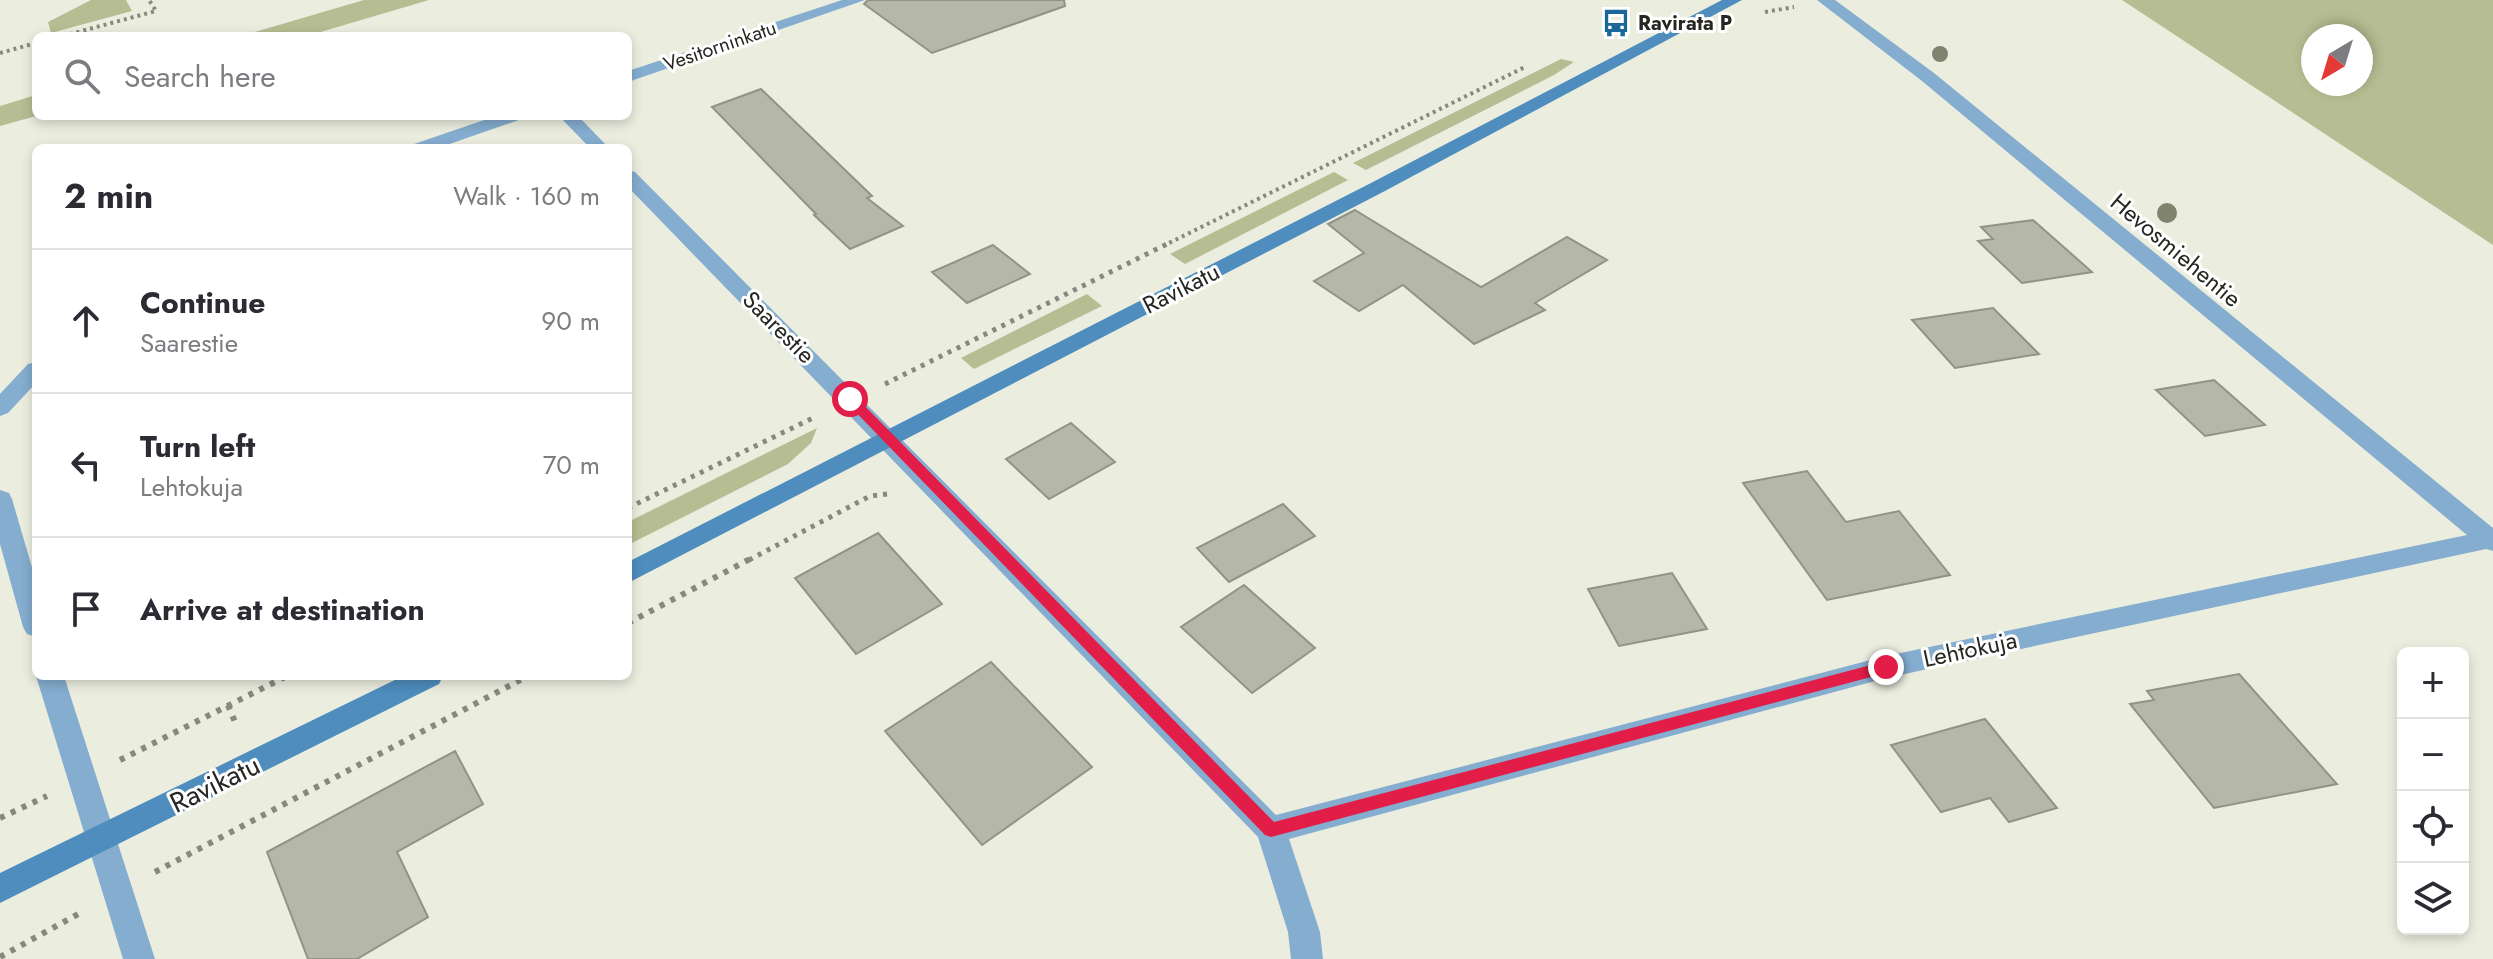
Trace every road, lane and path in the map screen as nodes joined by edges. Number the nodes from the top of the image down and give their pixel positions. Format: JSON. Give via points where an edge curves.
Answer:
{"nodes":[{"id":1,"x":149,"y":0,"type":"edge"},
{"id":2,"x":857,"y":0,"type":"edge"},
{"id":3,"x":1734,"y":0,"type":"edge"},
{"id":4,"x":1825,"y":0,"type":"edge"},
{"id":5,"x":1770,"y":1,"type":"edge"},
{"id":6,"x":1775,"y":8,"type":"dead end"},
{"id":7,"x":78,"y":32,"type":"edge"},
{"id":8,"x":32,"y":44,"type":"edge"},
{"id":9,"x":0,"y":53,"type":"edge"},
{"id":10,"x":1530,"y":65,"type":"dead end"},
{"id":11,"x":632,"y":76,"type":"edge"},
{"id":12,"x":501,"y":120,"type":"edge"},
{"id":13,"x":572,"y":120,"type":"edge"},
{"id":14,"x":432,"y":144,"type":"edge"},
{"id":15,"x":596,"y":144,"type":"edge"},
{"id":16,"x":632,"y":180,"type":"edge"},
{"id":17,"x":32,"y":373,"type":"edge"},
{"id":18,"x":881,"y":385,"type":"dead end"},
{"id":19,"x":0,"y":408,"type":"edge"},
{"id":20,"x":822,"y":413,"type":"dead end"},
{"id":21,"x":887,"y":439,"type":"junction"},
{"id":22,"x":0,"y":499,"type":"edge"},
{"id":23,"x":632,"y":506,"type":"edge"},
{"id":24,"x":2491,"y":540,"type":"edge"},
{"id":25,"x":632,"y":571,"type":"edge"},
{"id":26,"x":32,"y":613,"type":"edge"},
{"id":27,"x":51,"y":680,"type":"edge"},
{"id":28,"x":279,"y":680,"type":"edge"},
{"id":29,"x":421,"y":680,"type":"edge"},
{"id":30,"x":520,"y":680,"type":"edge"},
{"id":31,"x":228,"y":705,"type":"junction"},
{"id":32,"x":243,"y":738,"type":"dead end"},
{"id":33,"x":128,"y":755,"type":"dead end"},
{"id":34,"x":22,"y":808,"type":"dead end"},
{"id":35,"x":0,"y":818,"type":"edge"},
{"id":36,"x":1271,"y":830,"type":"junction"},
{"id":37,"x":102,"y":839,"type":"junction"},
{"id":38,"x":0,"y":889,"type":"edge"},
{"id":39,"x":117,"y":892,"type":"junction"},
{"id":40,"x":0,"y":957,"type":"edge"},
{"id":41,"x":139,"y":959,"type":"edge"},
{"id":42,"x":1307,"y":959,"type":"edge"}],
"edges":[{"from":1,"to":7,"type":"path","via":[[156,11]]},
{"from":2,"to":11,"type":"street","name":"Vesitorninkatu"},
{"from":3,"to":21,"type":"street","name":"Ravikatu"},
{"from":4,"to":24,"type":"street","name":"Hevosmiehentie","via":[[1928,77]]},
{"from":5,"to":6,"type":"path"},
{"from":8,"to":9,"type":"path"},
{"from":10,"to":18,"type":"path"},
{"from":12,"to":14,"type":"street"},
{"from":13,"to":15,"type":"street"},
{"from":16,"to":21,"type":"street","name":"Saarestie"},
{"from":17,"to":19,"type":"street"},
{"from":20,"to":23,"type":"path"},
{"from":21,"to":25,"type":"street","name":"Ravikatu"},
{"from":21,"to":36,"type":"street","name":"Saarestie"},
{"from":22,"to":26,"type":"street"},
{"from":24,"to":36,"type":"street","name":"Lehtokuja","via":[[1886,667]]},
{"from":27,"to":37,"type":"street"},
{"from":28,"to":31,"type":"path"},
{"from":29,"to":37,"type":"street","name":"Ravikatu"},
{"from":30,"to":39,"type":"path"},
{"from":31,"to":32,"type":"path"},
{"from":31,"to":33,"type":"path"},
{"from":34,"to":35,"type":"path"},
{"from":36,"to":42,"type":"street","name":"Saarestie","via":[[1304,932]]},
{"from":37,"to":38,"type":"street","name":"Ravikatu"},
{"from":37,"to":39,"type":"street"},
{"from":39,"to":40,"type":"path"},
{"from":39,"to":41,"type":"street"}]}
